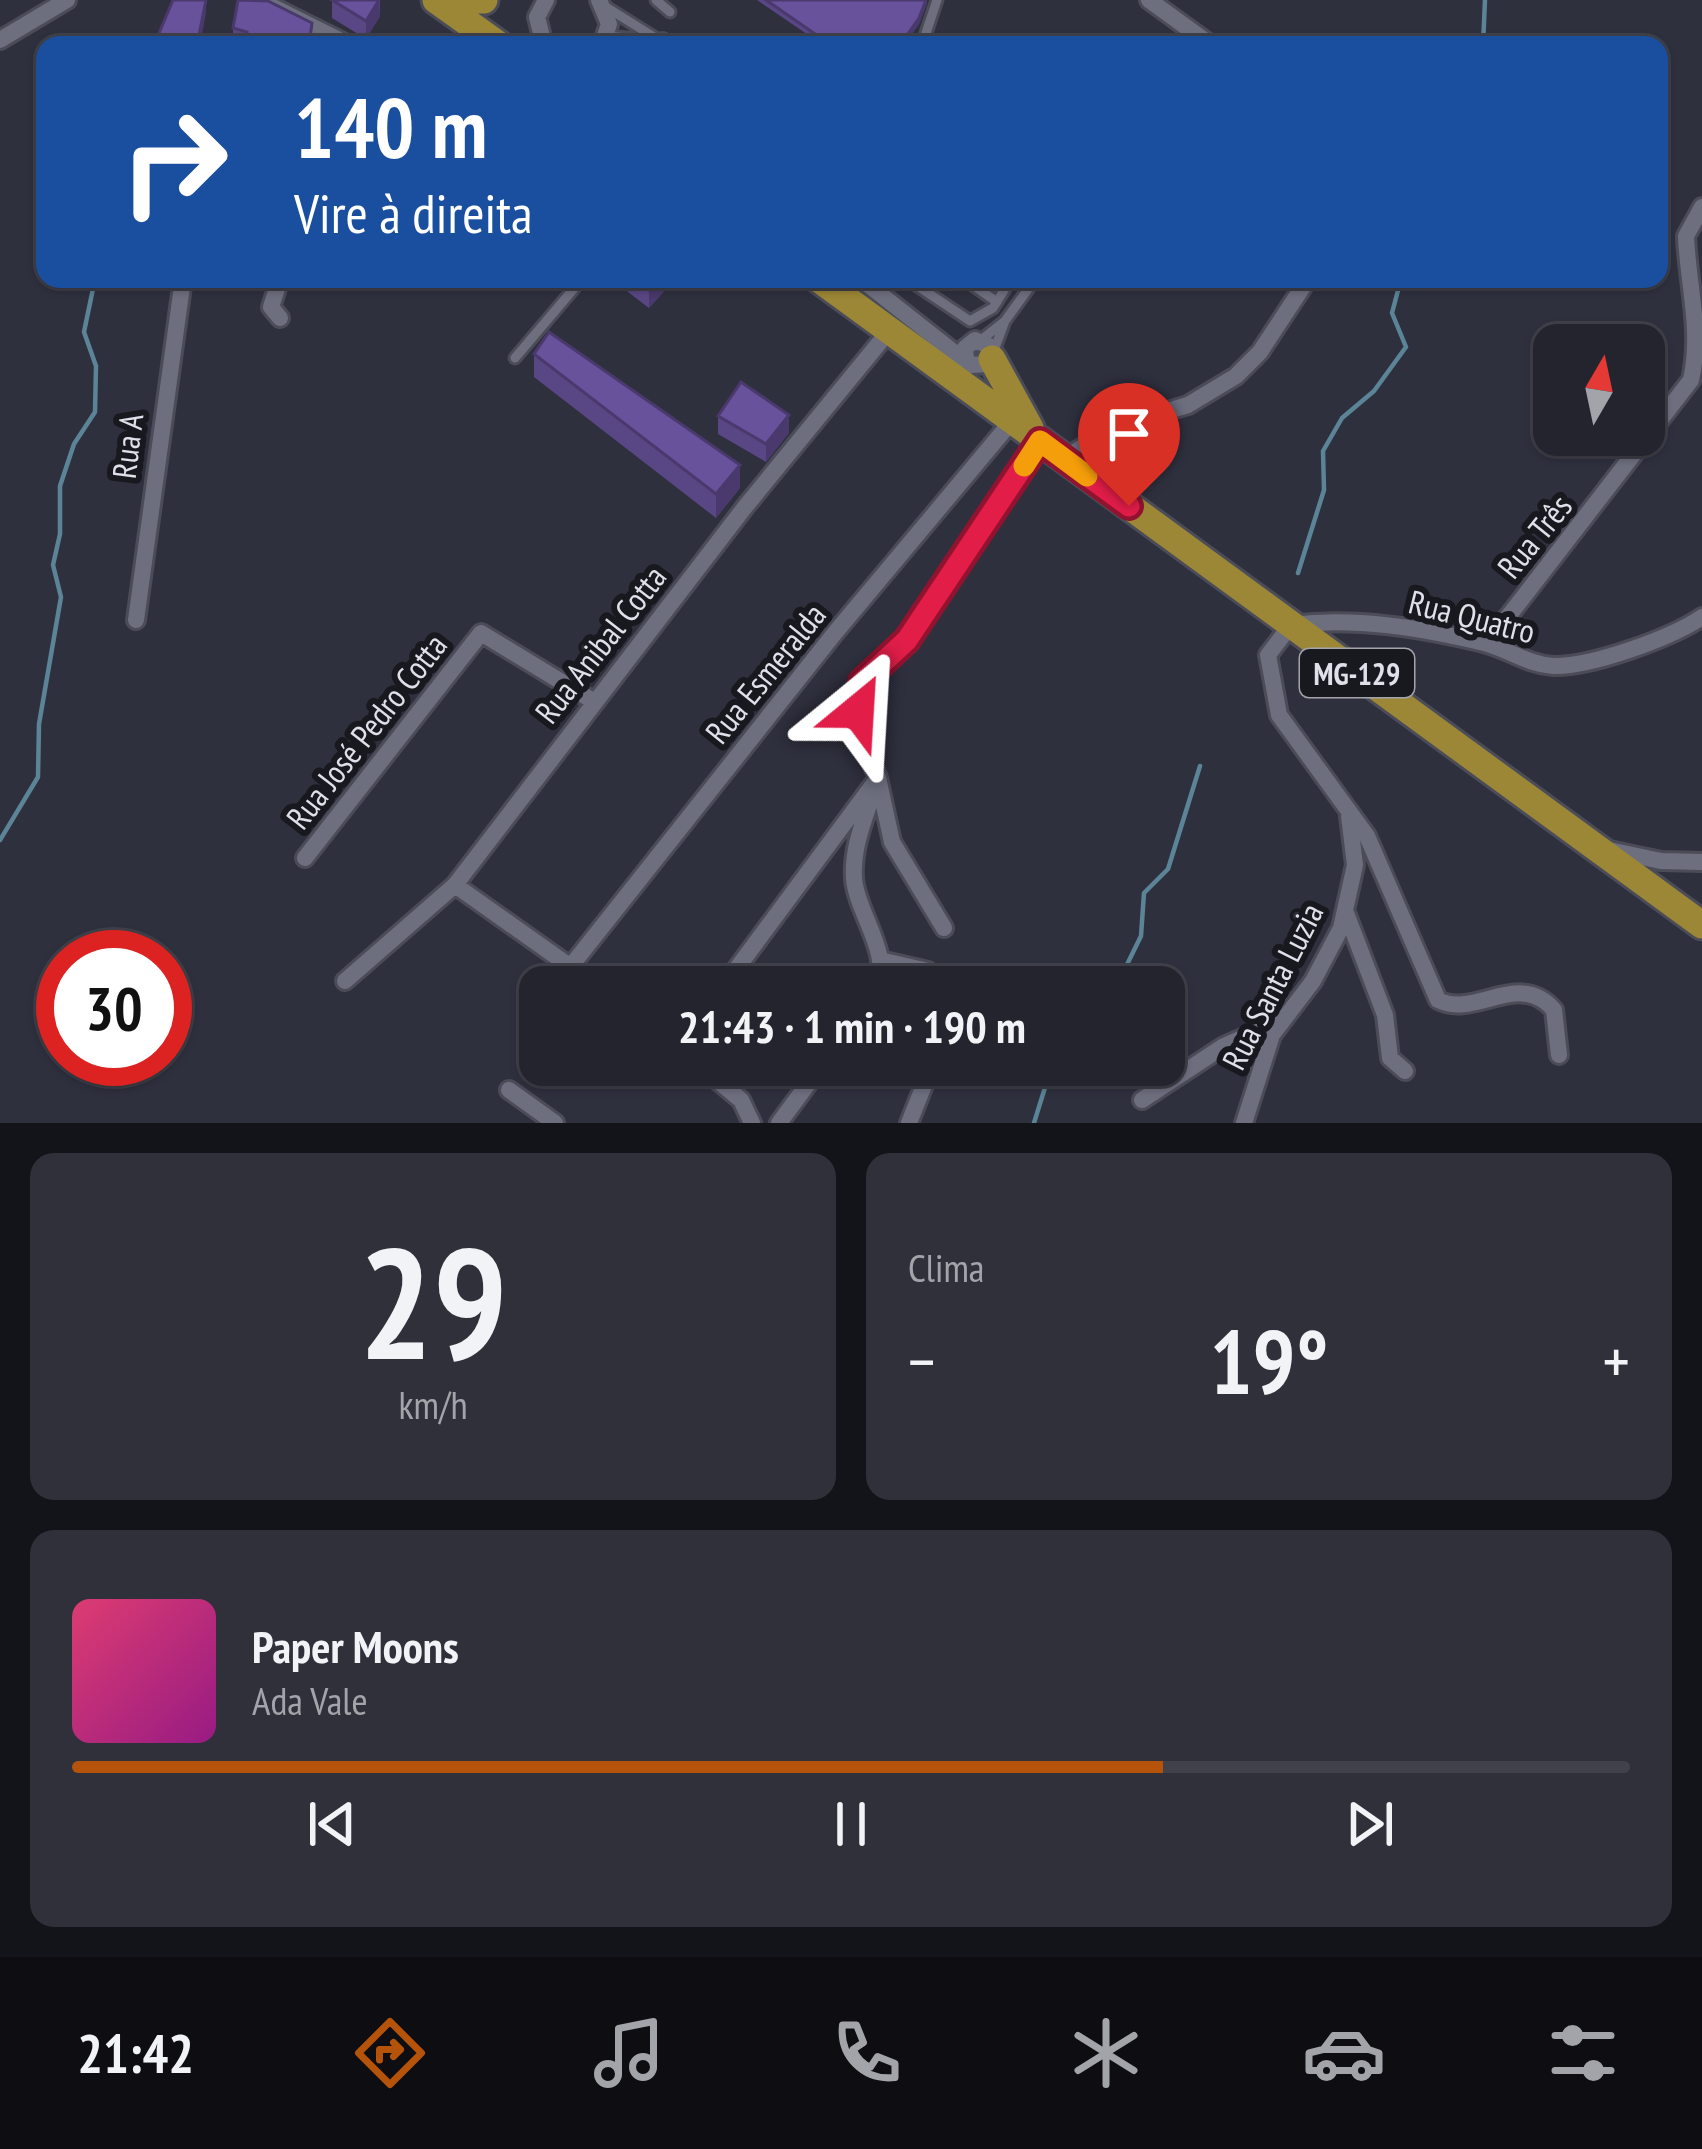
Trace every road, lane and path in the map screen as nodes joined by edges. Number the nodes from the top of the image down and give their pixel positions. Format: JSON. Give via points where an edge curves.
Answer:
{"nodes":[{"id":1,"x":67,"y":0,"type":"edge"},
{"id":2,"x":259,"y":0,"type":"edge"},
{"id":3,"x":436,"y":0,"type":"edge"},
{"id":4,"x":656,"y":0,"type":"edge"},
{"id":5,"x":937,"y":0,"type":"edge"},
{"id":6,"x":1149,"y":0,"type":"edge"},
{"id":7,"x":603,"y":3,"type":"edge"},
{"id":8,"x":538,"y":4,"type":"edge"},
{"id":9,"x":670,"y":12,"type":"dead end"},
{"id":10,"x":331,"y":36,"type":"edge"},
{"id":11,"x":486,"y":36,"type":"edge"},
{"id":12,"x":540,"y":36,"type":"edge"},
{"id":13,"x":607,"y":36,"type":"edge"},
{"id":14,"x":650,"y":36,"type":"edge"},
{"id":15,"x":925,"y":36,"type":"edge"},
{"id":16,"x":1199,"y":36,"type":"edge"},
{"id":17,"x":0,"y":40,"type":"edge"},
{"id":18,"x":1702,"y":207,"type":"edge"},
{"id":19,"x":182,"y":288,"type":"edge"},
{"id":20,"x":277,"y":288,"type":"edge"},
{"id":21,"x":574,"y":288,"type":"edge"},
{"id":22,"x":831,"y":288,"type":"edge"},
{"id":23,"x":873,"y":288,"type":"edge"},
{"id":24,"x":920,"y":288,"type":"edge"},
{"id":25,"x":977,"y":288,"type":"edge"},
{"id":26,"x":1006,"y":288,"type":"edge"},
{"id":27,"x":1029,"y":288,"type":"edge"},
{"id":28,"x":1302,"y":288,"type":"edge"},
{"id":29,"x":997,"y":302,"type":"junction"},
{"id":30,"x":1701,"y":309,"type":"edge"},
{"id":31,"x":280,"y":318,"type":"dead end"},
{"id":32,"x":1005,"y":320,"type":"junction"},
{"id":33,"x":889,"y":331,"type":"junction"},
{"id":34,"x":980,"y":351,"type":"junction"},
{"id":35,"x":514,"y":358,"type":"dead end"},
{"id":36,"x":1029,"y":433,"type":"junction"},
{"id":37,"x":1064,"y":459,"type":"junction"},
{"id":38,"x":1702,"y":617,"type":"edge"},
{"id":39,"x":136,"y":620,"type":"dead end"},
{"id":40,"x":1291,"y":625,"type":"junction"},
{"id":41,"x":1487,"y":644,"type":"junction"},
{"id":42,"x":593,"y":701,"type":"junction"},
{"id":43,"x":878,"y":778,"type":"junction"},
{"id":44,"x":1346,"y":806,"type":"junction"},
{"id":45,"x":1596,"y":848,"type":"junction"},
{"id":46,"x":305,"y":857,"type":"dead end"},
{"id":47,"x":1702,"y":862,"type":"edge"},
{"id":48,"x":455,"y":885,"type":"junction"},
{"id":49,"x":1346,"y":912,"type":"junction"},
{"id":50,"x":1702,"y":925,"type":"edge"},
{"id":51,"x":944,"y":928,"type":"dead end"},
{"id":52,"x":880,"y":960,"type":"junction"},
{"id":53,"x":571,"y":966,"type":"joint"},
{"id":54,"x":739,"y":966,"type":"edge"},
{"id":55,"x":879,"y":966,"type":"edge"},
{"id":56,"x":906,"y":966,"type":"edge"},
{"id":57,"x":345,"y":981,"type":"dead end"},
{"id":58,"x":1281,"y":1021,"type":"junction"},
{"id":59,"x":1558,"y":1055,"type":"dead end"},
{"id":60,"x":1405,"y":1071,"type":"dead end"},
{"id":61,"x":724,"y":1086,"type":"edge"},
{"id":62,"x":806,"y":1086,"type":"edge"},
{"id":63,"x":924,"y":1086,"type":"edge"},
{"id":64,"x":508,"y":1090,"type":"dead end"},
{"id":65,"x":1142,"y":1100,"type":"dead end"},
{"id":66,"x":555,"y":1123,"type":"edge"},
{"id":67,"x":752,"y":1123,"type":"edge"},
{"id":68,"x":779,"y":1123,"type":"edge"},
{"id":69,"x":909,"y":1123,"type":"edge"},
{"id":70,"x":1244,"y":1123,"type":"edge"}],
"edges":[{"from":1,"to":17,"type":"street"},
{"from":2,"to":10,"type":"street"},
{"from":3,"to":11,"type":"main road"},
{"from":4,"to":9,"type":"lane"},
{"from":5,"to":15,"type":"lane"},
{"from":6,"to":16,"type":"street"},
{"from":7,"to":13,"type":"street"},
{"from":7,"to":14,"type":"lane"},
{"from":8,"to":12,"type":"street"},
{"from":18,"to":30,"type":"street","name":"Rua Três","via":[[1686,236]]},
{"from":19,"to":39,"type":"street","name":"Rua A"},
{"from":20,"to":31,"type":"street","via":[[271,307]]},
{"from":21,"to":35,"type":"lane"},
{"from":22,"to":33,"type":"main road","number":"MG-129"},
{"from":23,"to":34,"type":"street","via":[[940,338]]},
{"from":24,"to":29,"type":"lane","via":[[964,320]]},
{"from":25,"to":29,"type":"lane"},
{"from":26,"to":29,"type":"lane"},
{"from":27,"to":32,"type":"lane"},
{"from":28,"to":37,"type":"street","via":[[1236,376],[1188,405],[1114,427]]},
{"from":30,"to":41,"type":"street","name":"Rua Três","via":[[1698,364],[1673,410]]},
{"from":32,"to":34,"type":"lane"},
{"from":32,"to":34,"type":"lane"},
{"from":33,"to":36,"type":"main road","number":"MG-129"},
{"from":33,"to":42,"type":"street","name":"Rua Anibal Cotta"},
{"from":34,"to":36,"type":"main road"},
{"from":36,"to":37,"type":"main road","number":"MG-129"},
{"from":36,"to":43,"type":"street","via":[[907,640],[862,682],[861,738]]},
{"from":36,"to":53,"type":"street","name":"Rua Esmeralda","via":[[834,634]]},
{"from":37,"to":40,"type":"main road","number":"MG-129"},
{"from":38,"to":41,"type":"street","name":"Rua Quatro","via":[[1576,664],[1524,661]]},
{"from":40,"to":41,"type":"street","name":"Rua Quatro","via":[[1334,620]]},
{"from":40,"to":44,"type":"street","via":[[1268,655],[1268,679],[1279,715]]},
{"from":40,"to":45,"type":"main road","number":"MG-129"},
{"from":42,"to":46,"type":"street","name":"Rua José Pedro Cotta","via":[[481,633]]},
{"from":42,"to":48,"type":"street","name":"Rua Anibal Cotta"},
{"from":43,"to":51,"type":"street","via":[[892,842]]},
{"from":43,"to":52,"type":"street","via":[[854,861]]},
{"from":43,"to":54,"type":"street"},
{"from":44,"to":49,"type":"street","name":"Rua Santa Luzia","via":[[1355,848]]},
{"from":44,"to":59,"type":"street","via":[[1386,869],[1438,1000],[1540,998],[1554,1010]]},
{"from":45,"to":47,"type":"street"},
{"from":45,"to":50,"type":"main road","number":"MG-129"},
{"from":48,"to":53,"type":"street"},
{"from":48,"to":57,"type":"street","name":"Rua Anibal Cotta"},
{"from":49,"to":58,"type":"street","name":"Rua Santa Luzia","via":[[1313,981]]},
{"from":49,"to":60,"type":"street","via":[[1385,1015],[1390,1058]]},
{"from":52,"to":55,"type":"street"},
{"from":52,"to":56,"type":"street"},
{"from":58,"to":65,"type":"street","via":[[1224,1046]]},
{"from":58,"to":70,"type":"street","name":"Rua Santa Luzia","via":[[1256,1072]]},
{"from":61,"to":67,"type":"street"},
{"from":62,"to":68,"type":"street"},
{"from":63,"to":69,"type":"street"},
{"from":64,"to":66,"type":"street"}]}
